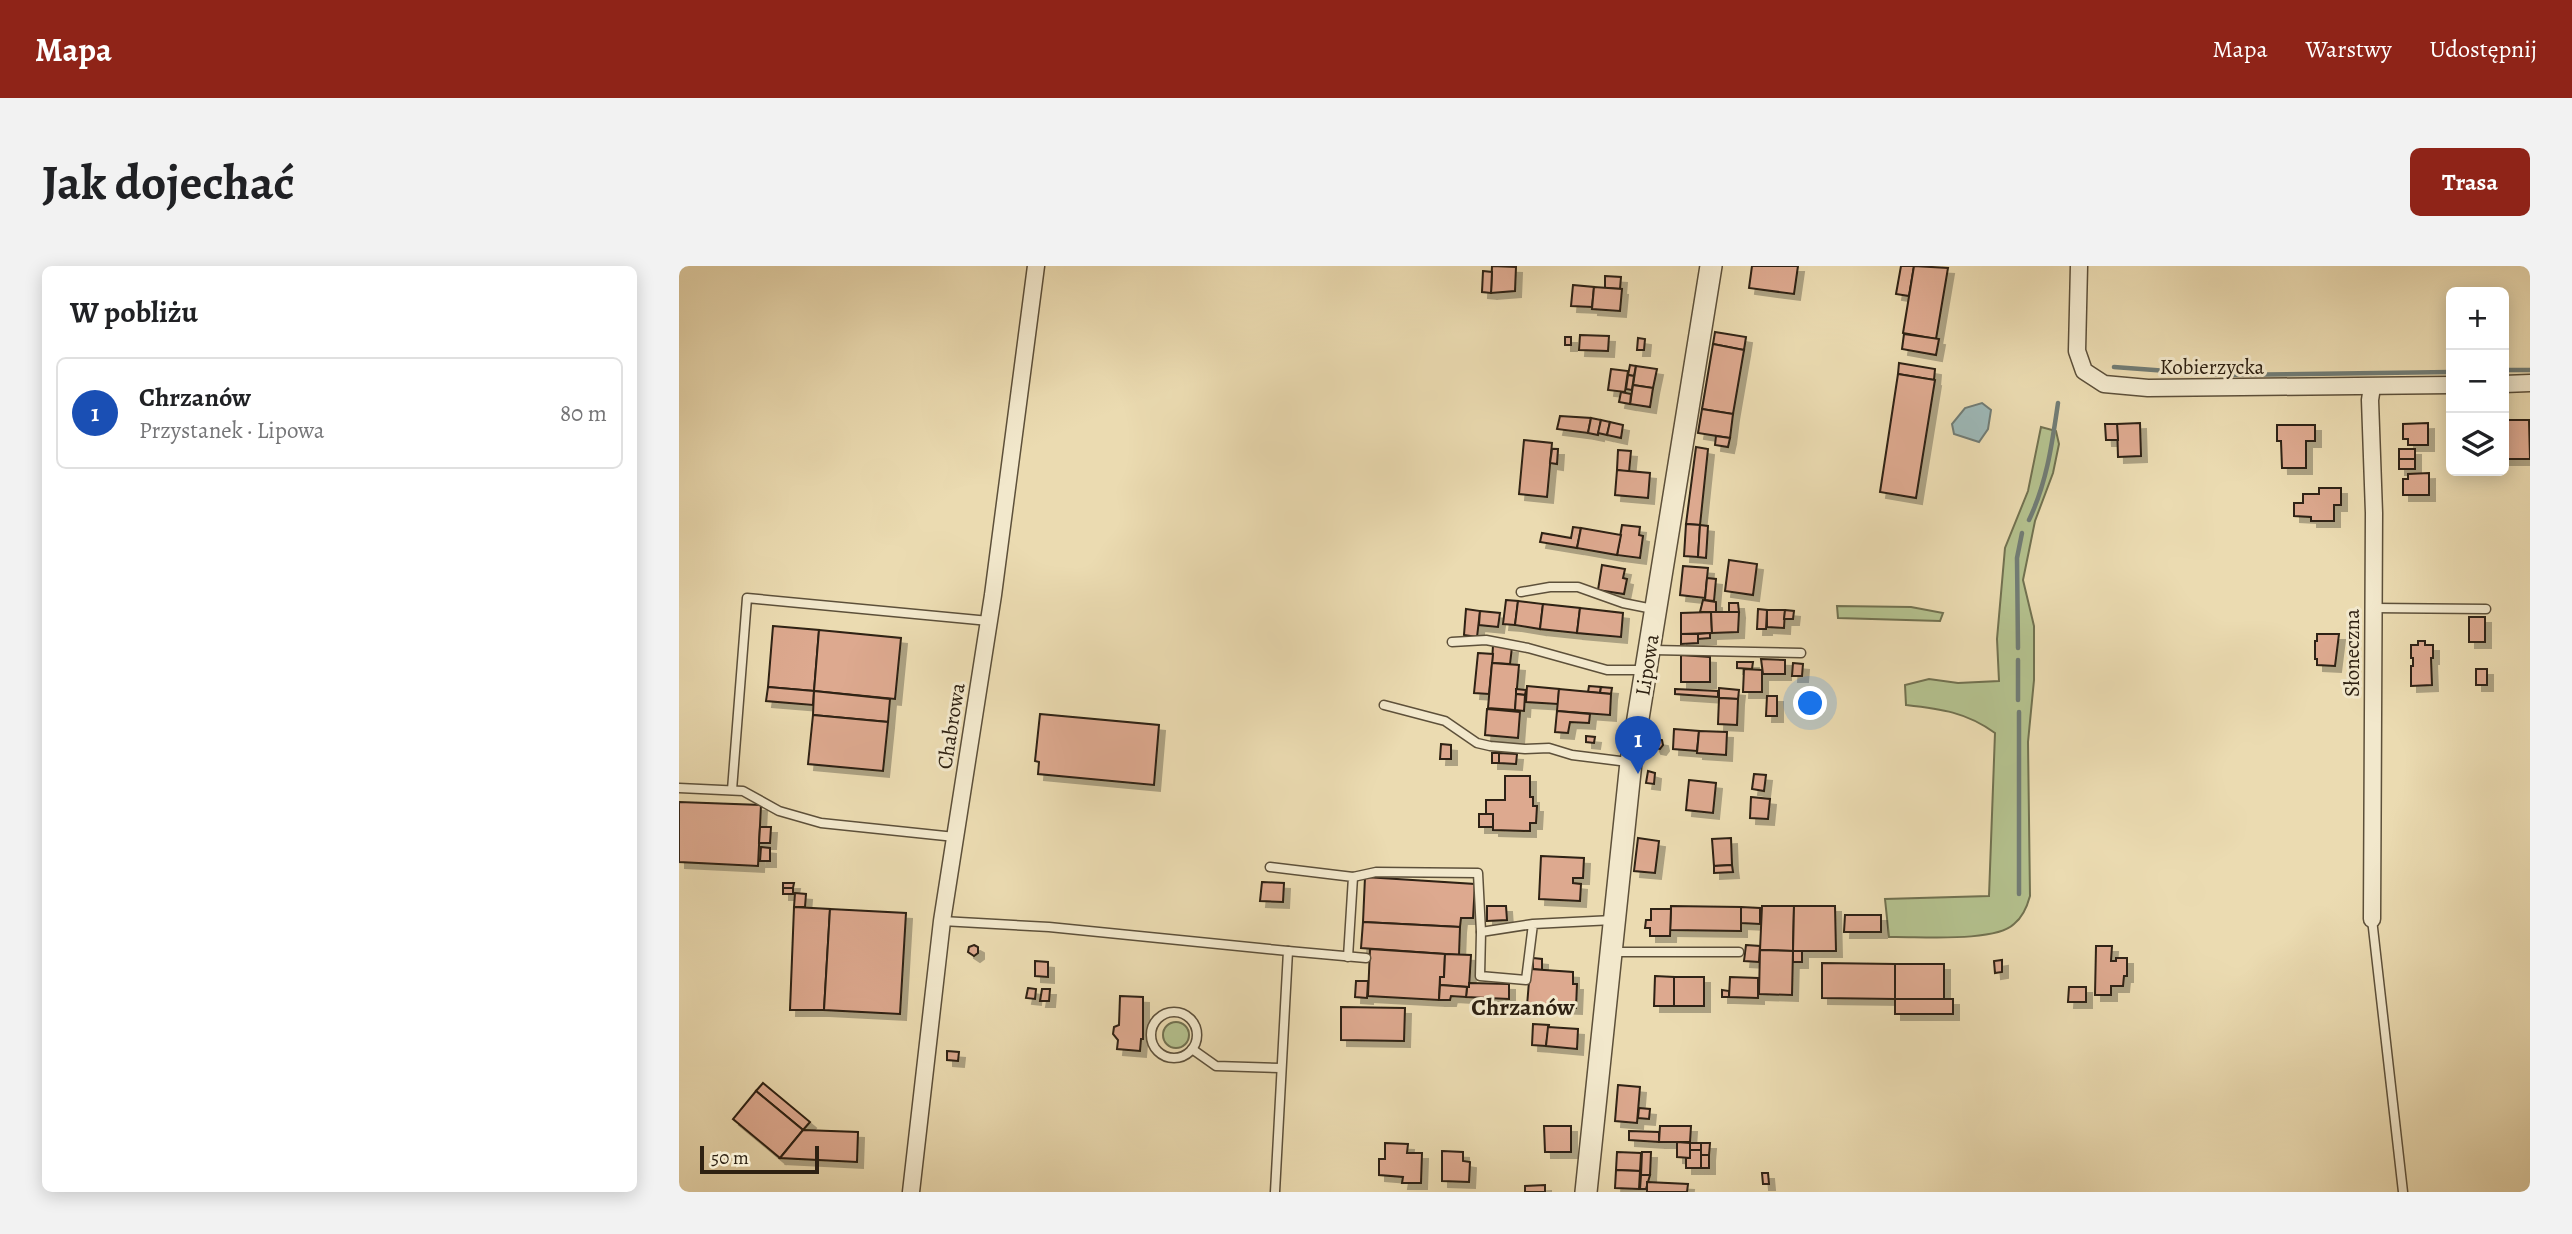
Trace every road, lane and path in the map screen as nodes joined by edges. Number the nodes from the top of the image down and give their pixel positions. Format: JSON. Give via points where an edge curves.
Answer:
{"nodes":[{"id":1,"x":1036,"y":266,"type":"edge"},
{"id":2,"x":1711,"y":266,"type":"edge"},
{"id":3,"x":2079,"y":266,"type":"edge"},
{"id":4,"x":2530,"y":383,"type":"edge"},
{"id":5,"x":2509,"y":384,"type":"edge"},
{"id":6,"x":2446,"y":385,"type":"edge"},
{"id":7,"x":2372,"y":387,"type":"junction"},
{"id":8,"x":1521,"y":592,"type":"dead end"},
{"id":9,"x":2373,"y":608,"type":"junction"},
{"id":10,"x":2486,"y":609,"type":"dead end"},
{"id":11,"x":1656,"y":610,"type":"junction"},
{"id":12,"x":989,"y":621,"type":"junction"},
{"id":13,"x":1452,"y":642,"type":"dead end"},
{"id":14,"x":1801,"y":653,"type":"dead end"},
{"id":15,"x":1647,"y":660,"type":"junction"},
{"id":16,"x":1384,"y":705,"type":"dead end"},
{"id":17,"x":1631,"y":762,"type":"junction"},
{"id":18,"x":679,"y":788,"type":"edge"},
{"id":19,"x":732,"y":790,"type":"junction"},
{"id":20,"x":955,"y":837,"type":"junction"},
{"id":21,"x":1270,"y":867,"type":"dead end"},
{"id":22,"x":1353,"y":877,"type":"junction"},
{"id":23,"x":2372,"y":919,"type":"joint"},
{"id":24,"x":1613,"y":920,"type":"junction"},
{"id":25,"x":942,"y":921,"type":"junction"},
{"id":26,"x":1533,"y":924,"type":"junction"},
{"id":27,"x":1481,"y":932,"type":"junction"},
{"id":28,"x":1288,"y":951,"type":"junction"},
{"id":29,"x":1610,"y":952,"type":"junction"},
{"id":30,"x":1739,"y":952,"type":"dead end"},
{"id":31,"x":1348,"y":957,"type":"junction"},
{"id":32,"x":1366,"y":958,"type":"dead end"},
{"id":33,"x":1192,"y":1049,"type":"junction"},
{"id":34,"x":1280,"y":1068,"type":"junction"},
{"id":35,"x":911,"y":1192,"type":"edge"},
{"id":36,"x":1275,"y":1192,"type":"edge"},
{"id":37,"x":1586,"y":1192,"type":"edge"},
{"id":38,"x":2403,"y":1192,"type":"edge"}],
"edges":[{"from":1,"to":12,"type":"street","name":"Chabrowa"},
{"from":2,"to":11,"type":"street","name":"Lipowa"},
{"from":3,"to":7,"type":"street","name":"Kobierzycka","via":[[2077,351],[2084,371],[2097,381],[2148,388]]},
{"from":4,"to":5,"type":"street"},
{"from":6,"to":7,"type":"street","name":"Kobierzycka"},
{"from":7,"to":9,"type":"street","name":"Słoneczna"},
{"from":8,"to":11,"type":"lane","via":[[1578,587]]},
{"from":9,"to":10,"type":"lane"},
{"from":9,"to":23,"type":"street","name":"Słoneczna"},
{"from":11,"to":15,"type":"street","name":"Lipowa"},
{"from":12,"to":19,"type":"lane","via":[[747,598]]},
{"from":12,"to":20,"type":"street","name":"Chabrowa"},
{"from":13,"to":15,"type":"lane","via":[[1486,640],[1607,670]]},
{"from":14,"to":15,"type":"lane"},
{"from":15,"to":17,"type":"street","name":"Lipowa"},
{"from":16,"to":17,"type":"lane","via":[[1445,721],[1477,743],[1490,746],[1549,748]]},
{"from":17,"to":24,"type":"street","name":"Lipowa"},
{"from":18,"to":19,"type":"lane"},
{"from":19,"to":20,"type":"lane","via":[[821,823]]},
{"from":20,"to":25,"type":"street","name":"Chabrowa"},
{"from":21,"to":22,"type":"lane"},
{"from":22,"to":27,"type":"lane","via":[[1478,873]]},
{"from":22,"to":31,"type":"lane"},
{"from":23,"to":38,"type":"lane"},
{"from":24,"to":26,"type":"lane"},
{"from":24,"to":29,"type":"street","name":"Lipowa"},
{"from":25,"to":28,"type":"lane"},
{"from":25,"to":35,"type":"street","name":"Chabrowa"},
{"from":26,"to":27,"type":"lane"},
{"from":26,"to":27,"type":"lane","via":[[1526,980],[1480,976]]},
{"from":28,"to":31,"type":"lane"},
{"from":28,"to":34,"type":"lane"},
{"from":29,"to":30,"type":"lane"},
{"from":29,"to":37,"type":"street","name":"Lipowa"},
{"from":31,"to":32,"type":"lane"},
{"from":33,"to":33,"type":"lane","via":[[1197,1036],[1188,1016],[1167,1012],[1155,1021],[1150,1034],[1159,1054],[1180,1058]]},
{"from":33,"to":34,"type":"lane","via":[[1216,1066]]},
{"from":34,"to":36,"type":"lane"}]}
